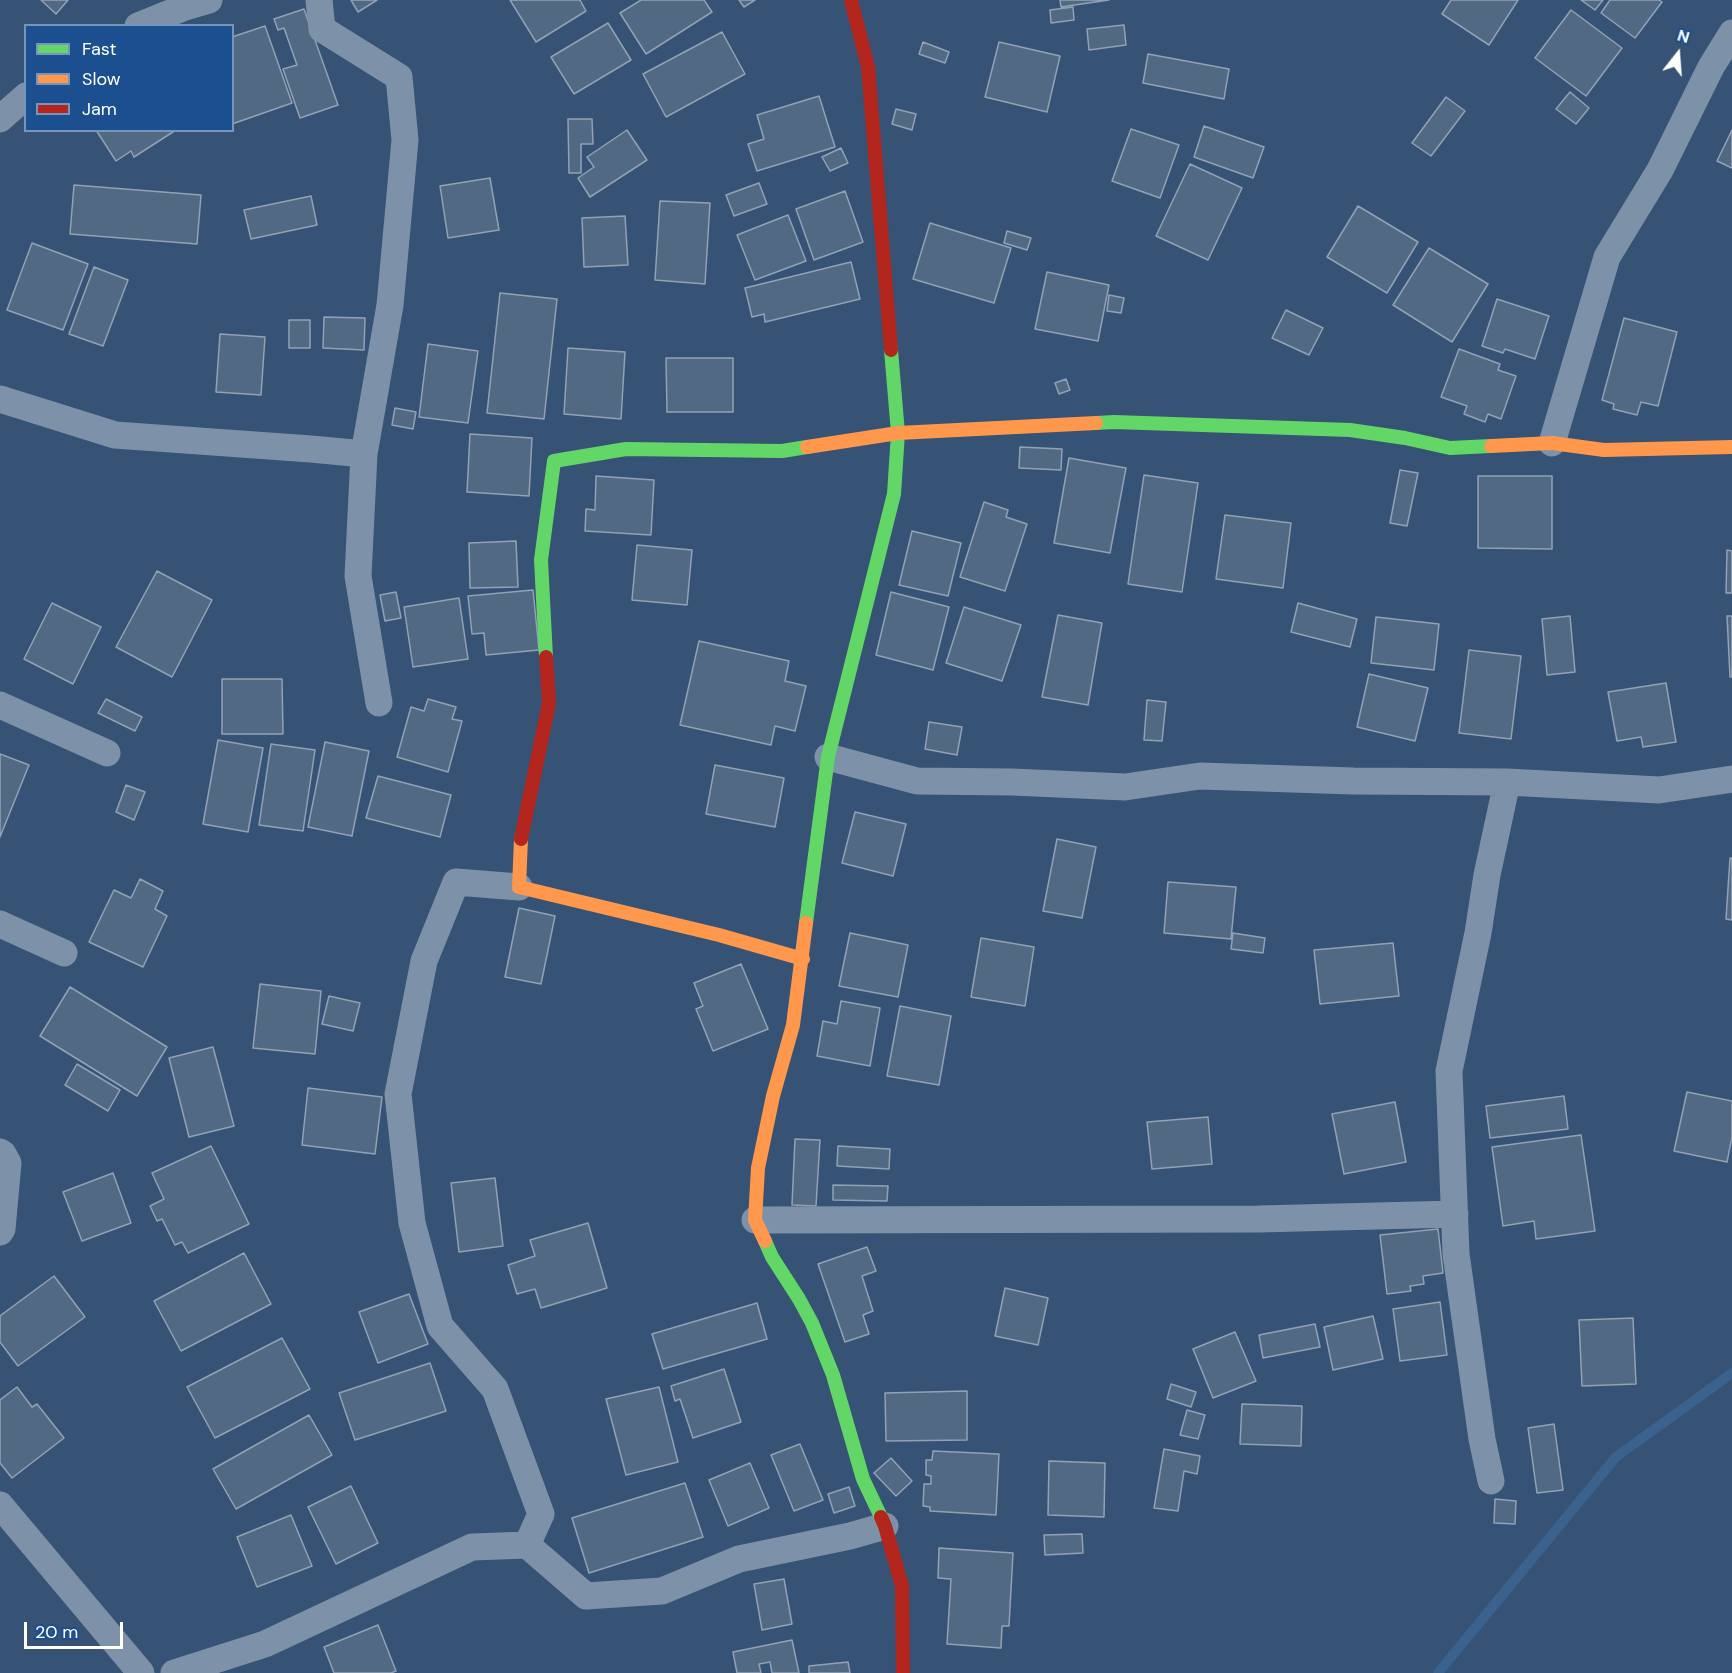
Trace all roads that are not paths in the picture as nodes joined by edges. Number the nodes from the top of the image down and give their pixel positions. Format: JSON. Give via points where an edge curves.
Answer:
{"nodes":[{"id":1,"x":209,"y":0,"type":"edge"},
{"id":2,"x":319,"y":0,"type":"edge"},
{"id":3,"x":851,"y":0,"type":"edge"},
{"id":4,"x":143,"y":24,"type":"edge"},
{"id":5,"x":1732,"y":33,"type":"edge"},
{"id":6,"x":24,"y":98,"type":"edge"},
{"id":7,"x":0,"y":119,"type":"edge"},
{"id":8,"x":0,"y":399,"type":"edge"},
{"id":9,"x":898,"y":433,"type":"junction"},
{"id":10,"x":1552,"y":443,"type":"junction"},
{"id":11,"x":1732,"y":447,"type":"edge"},
{"id":12,"x":364,"y":454,"type":"junction"},
{"id":13,"x":379,"y":703,"type":"dead end"},
{"id":14,"x":0,"y":705,"type":"edge"},
{"id":15,"x":107,"y":753,"type":"dead end"},
{"id":16,"x":828,"y":757,"type":"junction"},
{"id":17,"x":1732,"y":779,"type":"edge"},
{"id":18,"x":1507,"y":783,"type":"junction"},
{"id":19,"x":519,"y":887,"type":"junction"},
{"id":20,"x":0,"y":924,"type":"edge"},
{"id":21,"x":64,"y":953,"type":"dead end"},
{"id":22,"x":803,"y":959,"type":"junction"},
{"id":23,"x":0,"y":1152,"type":"edge"},
{"id":24,"x":1455,"y":1214,"type":"junction"},
{"id":25,"x":755,"y":1220,"type":"junction"},
{"id":26,"x":0,"y":1232,"type":"edge"},
{"id":27,"x":1491,"y":1481,"type":"dead end"},
{"id":28,"x":0,"y":1505,"type":"edge"},
{"id":29,"x":885,"y":1526,"type":"junction"},
{"id":30,"x":527,"y":1545,"type":"junction"},
{"id":31,"x":141,"y":1673,"type":"edge"},
{"id":32,"x":174,"y":1673,"type":"edge"},
{"id":33,"x":903,"y":1673,"type":"edge"}],
"edges":[{"from":1,"to":4,"type":"street"},
{"from":2,"to":12,"type":"street","via":[[322,29],[399,76],[405,140],[390,304]]},
{"from":3,"to":9,"type":"street","via":[[868,67]]},
{"from":5,"to":10,"type":"street","via":[[1660,170],[1607,257]]},
{"from":6,"to":7,"type":"street"},
{"from":8,"to":12,"type":"street","via":[[115,435]]},
{"from":9,"to":10,"type":"street","via":[[1114,422],[1350,430],[1450,448]]},
{"from":9,"to":16,"type":"street","via":[[894,494]]},
{"from":9,"to":19,"type":"street","via":[[782,451],[626,449],[554,461],[541,560],[549,703],[521,838]]},
{"from":10,"to":11,"type":"street","via":[[1604,450]]},
{"from":12,"to":13,"type":"street","via":[[358,576]]},
{"from":14,"to":15,"type":"street"},
{"from":16,"to":18,"type":"street","via":[[917,781],[1125,787],[1200,776]]},
{"from":16,"to":22,"type":"street"},
{"from":17,"to":18,"type":"street","via":[[1659,790]]},
{"from":18,"to":24,"type":"street","via":[[1449,1071]]},
{"from":19,"to":22,"type":"street"},
{"from":19,"to":30,"type":"street","via":[[456,882],[424,961],[398,1094],[412,1224],[440,1326],[495,1389],[541,1514]]},
{"from":20,"to":21,"type":"street"},
{"from":22,"to":25,"type":"street","via":[[793,1025],[758,1168]]},
{"from":23,"to":26,"type":"street","via":[[8,1163]]},
{"from":24,"to":25,"type":"street","via":[[1259,1219]]},
{"from":24,"to":27,"type":"street","via":[[1456,1254]]},
{"from":25,"to":29,"type":"street","via":[[772,1257],[812,1323],[833,1375],[863,1479]]},
{"from":28,"to":31,"type":"street"},
{"from":29,"to":30,"type":"street","via":[[738,1559],[662,1591],[586,1596]]},
{"from":29,"to":33,"type":"street","via":[[902,1586]]},
{"from":30,"to":32,"type":"street","via":[[472,1547],[265,1644]]}]}
